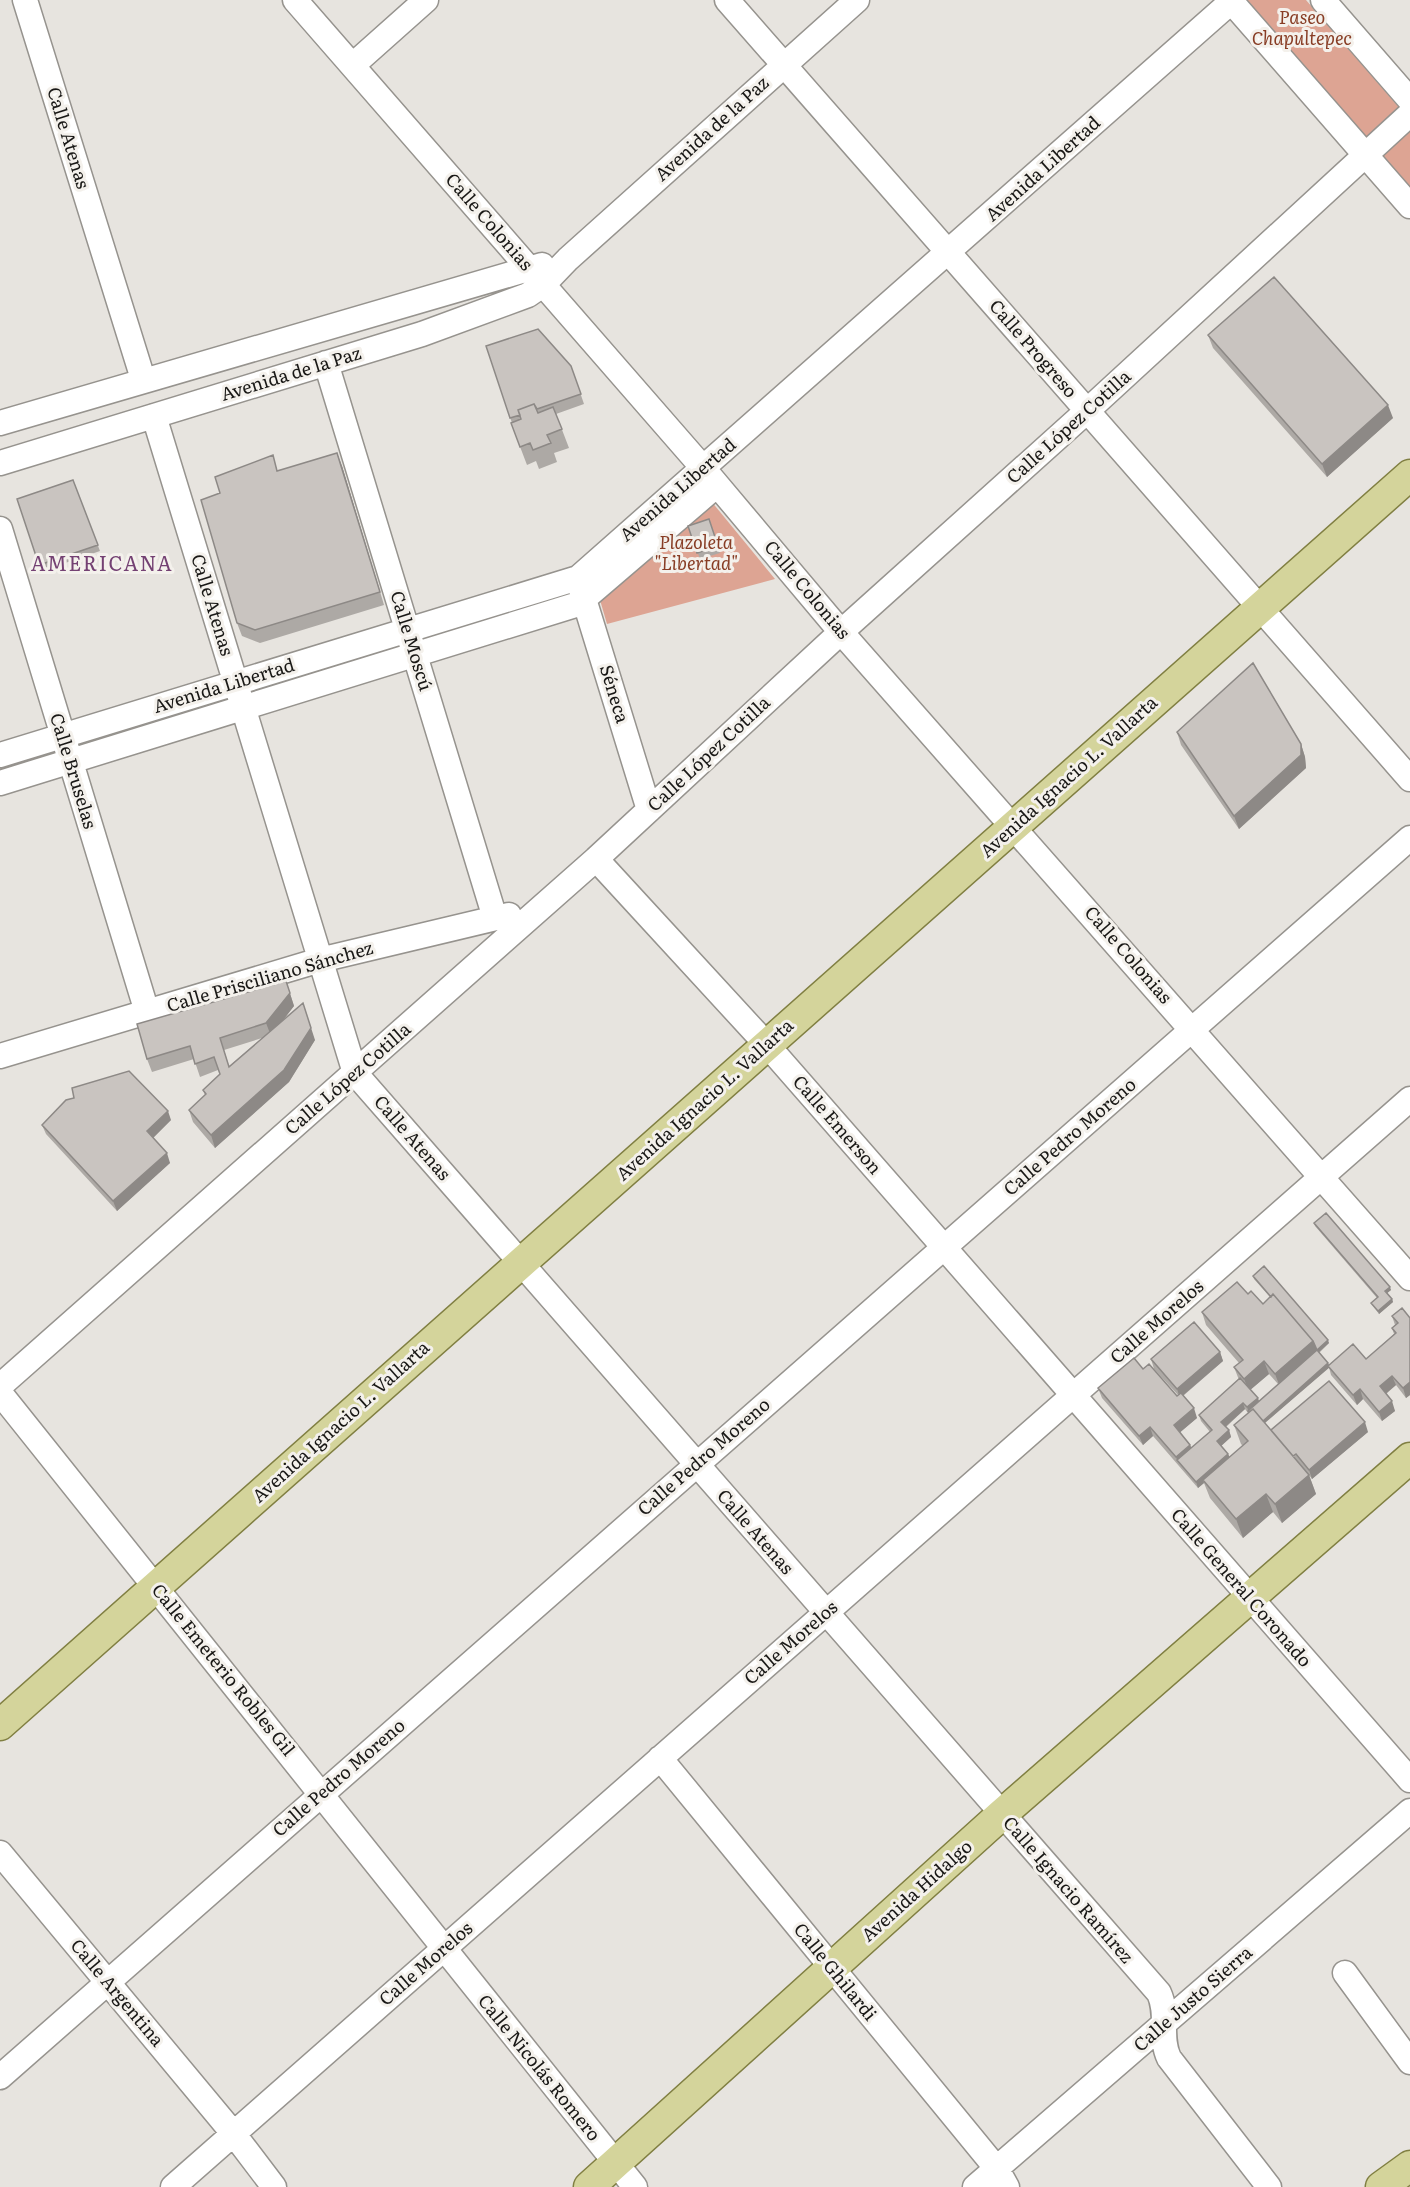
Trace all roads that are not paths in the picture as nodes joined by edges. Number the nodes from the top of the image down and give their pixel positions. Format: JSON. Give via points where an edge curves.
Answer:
{"nodes":[{"id":1,"x":25,"y":0,"type":"edge"},
{"id":2,"x":296,"y":0,"type":"edge"},
{"id":3,"x":426,"y":0,"type":"edge"},
{"id":4,"x":727,"y":0,"type":"edge"},
{"id":5,"x":857,"y":0,"type":"edge"},
{"id":6,"x":1323,"y":0,"type":"edge"},
{"id":7,"x":1231,"y":1,"type":"edge"},
{"id":8,"x":353,"y":65,"type":"junction"},
{"id":9,"x":784,"y":65,"type":"junction"},
{"id":10,"x":1410,"y":100,"type":"edge"},
{"id":11,"x":1410,"y":114,"type":"edge"},
{"id":12,"x":1366,"y":156,"type":"junction"},
{"id":13,"x":1410,"y":206,"type":"edge"},
{"id":14,"x":948,"y":253,"type":"junction"},
{"id":15,"x":536,"y":276,"type":"junction"},
{"id":16,"x":326,"y":363,"type":"junction"},
{"id":17,"x":143,"y":379,"type":"junction"},
{"id":18,"x":1087,"y":411,"type":"junction"},
{"id":19,"x":154,"y":416,"type":"junction"},
{"id":20,"x":0,"y":423,"type":"edge"},
{"id":21,"x":0,"y":463,"type":"edge"},
{"id":22,"x":1410,"y":475,"type":"edge"},
{"id":23,"x":710,"y":476,"type":"junction"},
{"id":24,"x":0,"y":529,"type":"edge"},
{"id":25,"x":582,"y":593,"type":"junction"},
{"id":26,"x":1260,"y":608,"type":"junction"},
{"id":27,"x":407,"y":630,"type":"junction"},
{"id":28,"x":841,"y":632,"type":"junction"},
{"id":29,"x":415,"y":656,"type":"junction"},
{"id":30,"x":236,"y":682,"type":"junction"},
{"id":31,"x":243,"y":708,"type":"junction"},
{"id":32,"x":63,"y":735,"type":"junction"},
{"id":33,"x":0,"y":754,"type":"edge"},
{"id":34,"x":70,"y":762,"type":"junction"},
{"id":35,"x":1410,"y":779,"type":"edge"},
{"id":36,"x":0,"y":783,"type":"edge"},
{"id":37,"x":649,"y":810,"type":"junction"},
{"id":38,"x":1014,"y":826,"type":"junction"},
{"id":39,"x":1410,"y":838,"type":"edge"},
{"id":40,"x":596,"y":860,"type":"junction"},
{"id":41,"x":542,"y":907,"type":"junction"},
{"id":42,"x":495,"y":918,"type":"junction"},
{"id":43,"x":320,"y":960,"type":"junction"},
{"id":44,"x":147,"y":1012,"type":"junction"},
{"id":45,"x":1192,"y":1029,"type":"junction"},
{"id":46,"x":767,"y":1045,"type":"junction"},
{"id":47,"x":0,"y":1056,"type":"edge"},
{"id":48,"x":355,"y":1073,"type":"junction"},
{"id":49,"x":1410,"y":1099,"type":"edge"},
{"id":50,"x":1322,"y":1177,"type":"junction"},
{"id":51,"x":944,"y":1247,"type":"junction"},
{"id":52,"x":521,"y":1263,"type":"junction"},
{"id":53,"x":1410,"y":1278,"type":"edge"},
{"id":54,"x":0,"y":1386,"type":"edge"},
{"id":55,"x":0,"y":1393,"type":"edge"},
{"id":56,"x":1073,"y":1395,"type":"junction"},
{"id":57,"x":1410,"y":1458,"type":"edge"},
{"id":58,"x":696,"y":1464,"type":"junction"},
{"id":59,"x":156,"y":1586,"type":"junction"},
{"id":60,"x":1250,"y":1598,"type":"junction"},
{"id":61,"x":826,"y":1613,"type":"junction"},
{"id":62,"x":0,"y":1725,"type":"edge"},
{"id":63,"x":660,"y":1758,"type":"junction"},
{"id":64,"x":1410,"y":1780,"type":"edge"},
{"id":65,"x":322,"y":1793,"type":"junction"},
{"id":66,"x":1410,"y":1811,"type":"edge"},
{"id":67,"x":1002,"y":1815,"type":"junction"},
{"id":68,"x":0,"y":1853,"type":"edge"},
{"id":69,"x":443,"y":1949,"type":"junction"},
{"id":70,"x":831,"y":1968,"type":"junction"},
{"id":71,"x":1345,"y":1973,"type":"dead end"},
{"id":72,"x":107,"y":1981,"type":"junction"},
{"id":73,"x":1164,"y":2024,"type":"junction"},
{"id":74,"x":1410,"y":2062,"type":"edge"},
{"id":75,"x":0,"y":2077,"type":"edge"},
{"id":76,"x":233,"y":2133,"type":"junction"},
{"id":77,"x":616,"y":2163,"type":"junction"},
{"id":78,"x":1410,"y":2166,"type":"edge"},
{"id":79,"x":1002,"y":2178,"type":"edge"},
{"id":80,"x":173,"y":2187,"type":"edge"},
{"id":81,"x":274,"y":2187,"type":"edge"},
{"id":82,"x":589,"y":2187,"type":"edge"},
{"id":83,"x":635,"y":2187,"type":"edge"},
{"id":84,"x":975,"y":2187,"type":"edge"},
{"id":85,"x":1269,"y":2187,"type":"edge"},
{"id":86,"x":1381,"y":2187,"type":"edge"}],
"edges":[{"from":1,"to":17,"type":"street","name":"Calle Atenas"},
{"from":2,"to":8,"type":"street","name":"Calle Colonias"},
{"from":3,"to":8,"type":"street"},
{"from":4,"to":9,"type":"street","name":"Calle Progreso"},
{"from":5,"to":9,"type":"street","name":"Avenida de la Paz"},
{"from":6,"to":10,"type":"street"},
{"from":7,"to":12,"type":"street"},
{"from":7,"to":14,"type":"street","name":"Avenida Libertad"},
{"from":8,"to":15,"type":"street","name":"Calle Colonias"},
{"from":9,"to":14,"type":"street","name":"Calle Progreso"},
{"from":9,"to":15,"type":"street","name":"Avenida de la Paz","via":[[568,259]]},
{"from":11,"to":12,"type":"street","name":"Calle López Cotilla"},
{"from":12,"to":13,"type":"street"},
{"from":12,"to":18,"type":"street","name":"Calle López Cotilla"},
{"from":14,"to":18,"type":"street","name":"Calle Progreso"},
{"from":14,"to":23,"type":"street","name":"Avenida Libertad"},
{"from":15,"to":16,"type":"street","name":"Avenida de la Paz","via":[[528,295],[422,334]]},
{"from":15,"to":17,"type":"street","name":"Avenida de la Paz","via":[[412,304]]},
{"from":15,"to":23,"type":"street","name":"Calle Colonias"},
{"from":16,"to":19,"type":"street","name":"Avenida de la Paz"},
{"from":16,"to":27,"type":"street","name":"Calle Moscú"},
{"from":17,"to":20,"type":"street","name":"Avenida de la Paz"},
{"from":18,"to":26,"type":"street","name":"Calle Progreso"},
{"from":18,"to":28,"type":"street","name":"Calle López Cotilla"},
{"from":19,"to":21,"type":"street","name":"Avenida de la Paz"},
{"from":19,"to":30,"type":"street","name":"Calle Atenas"},
{"from":22,"to":26,"type":"main road","name":"Avenida Ignacio L. Vallarta"},
{"from":23,"to":25,"type":"street","name":"Avenida Libertad"},
{"from":23,"to":28,"type":"street","name":"Calle Colonias"},
{"from":24,"to":32,"type":"street","name":"Calle Bruselas"},
{"from":25,"to":27,"type":"street","name":"Avenida Libertad"},
{"from":25,"to":29,"type":"street","name":"Avenida Libertad"},
{"from":25,"to":37,"type":"street","name":"Séneca"},
{"from":26,"to":35,"type":"street","name":"Calle Progreso"},
{"from":26,"to":38,"type":"main road","name":"Avenida Ignacio L. Vallarta"},
{"from":27,"to":29,"type":"street","name":"Calle Moscú"},
{"from":27,"to":30,"type":"street","name":"Avenida Libertad"},
{"from":28,"to":37,"type":"street","name":"Calle López Cotilla"},
{"from":28,"to":38,"type":"street","name":"Calle Colonias"},
{"from":29,"to":31,"type":"street","name":"Avenida Libertad"},
{"from":29,"to":42,"type":"street","name":"Calle Moscú"},
{"from":30,"to":31,"type":"street","name":"Calle Atenas"},
{"from":30,"to":32,"type":"street","name":"Avenida Libertad"},
{"from":31,"to":34,"type":"street","name":"Avenida Libertad"},
{"from":31,"to":43,"type":"street","name":"Calle Atenas"},
{"from":32,"to":33,"type":"street","name":"Avenida Libertad"},
{"from":32,"to":34,"type":"street","name":"Calle Bruselas"},
{"from":34,"to":36,"type":"street","name":"Avenida Libertad"},
{"from":34,"to":44,"type":"street","name":"Calle Bruselas"},
{"from":37,"to":40,"type":"street","name":"Calle López Cotilla"},
{"from":38,"to":45,"type":"street","name":"Calle Colonias"},
{"from":38,"to":46,"type":"main road","name":"Avenida Ignacio L. Vallarta"},
{"from":39,"to":45,"type":"street","name":"Calle Pedro Moreno"},
{"from":40,"to":41,"type":"street","name":"Calle López Cotilla"},
{"from":40,"to":46,"type":"street","name":"Calle Emerson"},
{"from":41,"to":42,"type":"street","name":"Calle Prisciliano Sánchez"},
{"from":41,"to":48,"type":"street","name":"Calle López Cotilla"},
{"from":42,"to":43,"type":"street","name":"Calle Prisciliano Sánchez"},
{"from":43,"to":44,"type":"street","name":"Calle Prisciliano Sánchez"},
{"from":43,"to":48,"type":"street","name":"Calle Atenas"},
{"from":44,"to":47,"type":"street","name":"Calle Prisciliano Sánchez"},
{"from":45,"to":50,"type":"street","name":"Calle Colonias"},
{"from":45,"to":51,"type":"street","name":"Calle Pedro Moreno"},
{"from":46,"to":51,"type":"street","name":"Calle Emerson"},
{"from":46,"to":52,"type":"main road","name":"Avenida Ignacio L. Vallarta"},
{"from":48,"to":52,"type":"street","name":"Calle Atenas"},
{"from":48,"to":54,"type":"street","name":"Calle López Cotilla"},
{"from":49,"to":50,"type":"street","name":"Calle Morelos"},
{"from":50,"to":53,"type":"street","name":"Calle Colonias"},
{"from":50,"to":56,"type":"street","name":"Calle Morelos"},
{"from":51,"to":56,"type":"street","name":"Calle Emerson"},
{"from":51,"to":58,"type":"street","name":"Calle Pedro Moreno"},
{"from":52,"to":58,"type":"street","name":"Calle Atenas"},
{"from":52,"to":59,"type":"main road","name":"Avenida Ignacio L. Vallarta"},
{"from":55,"to":59,"type":"street","name":"Calle Emeterio Robles Gil"},
{"from":56,"to":60,"type":"street","name":"Calle General Coronado"},
{"from":56,"to":61,"type":"street","name":"Calle Morelos"},
{"from":57,"to":60,"type":"main road","name":"Avenida Hidalgo"},
{"from":58,"to":61,"type":"street","name":"Calle Atenas"},
{"from":58,"to":65,"type":"street","name":"Calle Pedro Moreno"},
{"from":59,"to":62,"type":"main road","name":"Avenida Ignacio L. Vallarta"},
{"from":59,"to":65,"type":"street","name":"Calle Emeterio Robles Gil"},
{"from":60,"to":64,"type":"street","name":"Calle General Coronado"},
{"from":60,"to":67,"type":"main road","name":"Avenida Hidalgo"},
{"from":61,"to":63,"type":"street","name":"Calle Morelos"},
{"from":61,"to":67,"type":"street","name":"Calle Ignacio Ramírez"},
{"from":63,"to":69,"type":"street","name":"Calle Morelos"},
{"from":63,"to":70,"type":"street","name":"Calle Ghilardi"},
{"from":65,"to":69,"type":"street","name":"Calle Emeterio Robles Gil"},
{"from":65,"to":72,"type":"street","name":"Calle Pedro Moreno"},
{"from":66,"to":73,"type":"street","name":"Calle Justo Sierra"},
{"from":67,"to":70,"type":"main road","name":"Avenida Hidalgo"},
{"from":67,"to":73,"type":"street","name":"Calle Ignacio Ramírez","via":[[1159,1993]]},
{"from":68,"to":72,"type":"street","name":"Calle Argentina"},
{"from":69,"to":76,"type":"street","name":"Calle Morelos"},
{"from":69,"to":77,"type":"street","name":"Calle Nicolás Romero"},
{"from":70,"to":77,"type":"main road","name":"Avenida Hidalgo"},
{"from":70,"to":79,"type":"street","name":"Calle Ghilardi"},
{"from":71,"to":74,"type":"street"},
{"from":72,"to":75,"type":"street","name":"Calle Pedro Moreno"},
{"from":72,"to":76,"type":"street","name":"Calle Argentina"},
{"from":73,"to":79,"type":"street","name":"Calle Justo Sierra"},
{"from":73,"to":85,"type":"street","name":"Calle Ignacio Ramírez","via":[[1163,2038],[1169,2058]]},
{"from":76,"to":80,"type":"street","name":"Calle Morelos"},
{"from":76,"to":81,"type":"street","name":"Calle Argentina"},
{"from":77,"to":82,"type":"main road","name":"Avenida Hidalgo"},
{"from":77,"to":83,"type":"street","name":"Calle Nicolás Romero"},
{"from":78,"to":86,"type":"main road"},
{"from":79,"to":84,"type":"street","name":"Calle Justo Sierra"}]}
